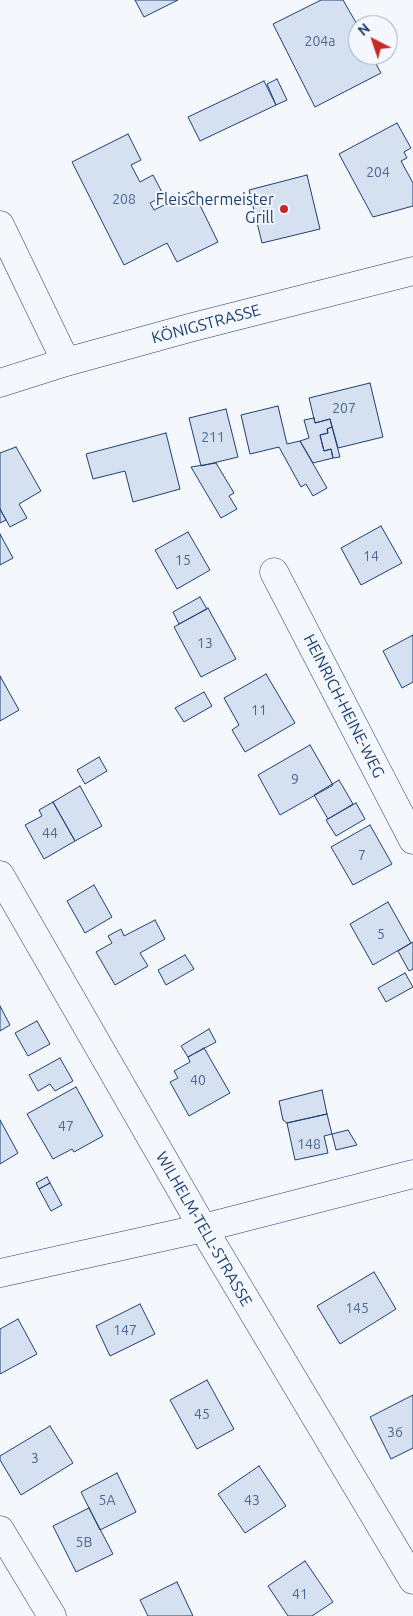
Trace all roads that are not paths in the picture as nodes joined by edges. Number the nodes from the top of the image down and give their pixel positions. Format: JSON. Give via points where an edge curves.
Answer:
{"nodes":[{"id":1,"x":0,"y":225,"type":"edge"},
{"id":2,"x":413,"y":271,"type":"edge"},
{"id":3,"x":66,"y":362,"type":"junction"},
{"id":4,"x":0,"y":383,"type":"edge"},
{"id":5,"x":274,"y":572,"type":"dead end"},
{"id":6,"x":413,"y":840,"type":"edge"},
{"id":7,"x":0,"y":874,"type":"edge"},
{"id":8,"x":413,"y":1174,"type":"edge"},
{"id":9,"x":203,"y":1228,"type":"junction"},
{"id":10,"x":0,"y":1273,"type":"edge"},
{"id":11,"x":0,"y":1530,"type":"edge"},
{"id":12,"x":413,"y":1580,"type":"edge"},
{"id":13,"x":52,"y":1616,"type":"edge"}],
"edges":[{"from":1,"to":3,"type":"street"},
{"from":2,"to":3,"type":"street","name":"KÖNIGSTRASSE"},
{"from":3,"to":4,"type":"street","name":"KÖNIGSTRASSE"},
{"from":5,"to":6,"type":"street","name":"HEINRICH-HEINE-WEG"},
{"from":7,"to":9,"type":"street","name":"WILHELM-TELL-STRASSE"},
{"from":8,"to":9,"type":"street"},
{"from":9,"to":10,"type":"street"},
{"from":9,"to":12,"type":"street","name":"WILHELM-TELL-STRASSE"},
{"from":11,"to":13,"type":"street"}]}
